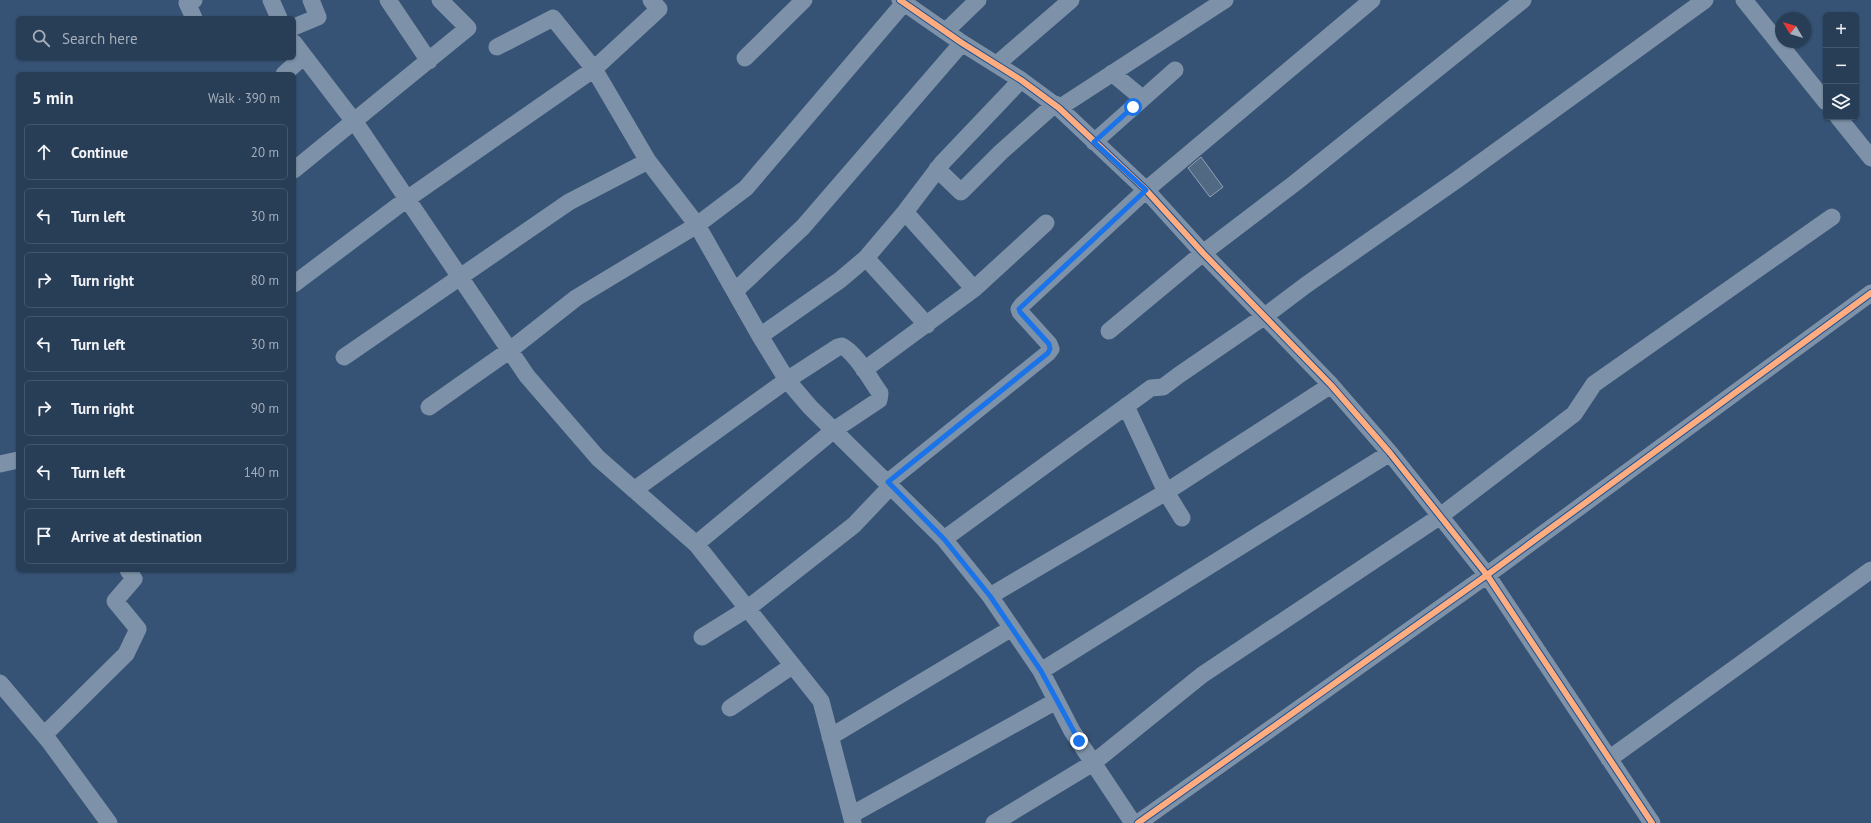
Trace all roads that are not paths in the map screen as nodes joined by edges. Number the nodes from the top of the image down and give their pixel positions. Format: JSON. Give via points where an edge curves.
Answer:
{"nodes":[{"id":1,"x":194,"y":0,"type":"edge"},
{"id":2,"x":271,"y":0,"type":"edge"},
{"id":3,"x":311,"y":0,"type":"edge"},
{"id":4,"x":388,"y":0,"type":"edge"},
{"id":5,"x":440,"y":0,"type":"edge"},
{"id":6,"x":804,"y":0,"type":"edge"},
{"id":7,"x":978,"y":0,"type":"edge"},
{"id":8,"x":1071,"y":0,"type":"edge"},
{"id":9,"x":1225,"y":0,"type":"edge"},
{"id":10,"x":1372,"y":0,"type":"edge"},
{"id":11,"x":1523,"y":0,"type":"edge"},
{"id":12,"x":1705,"y":0,"type":"edge"},
{"id":13,"x":1744,"y":0,"type":"edge"},
{"id":14,"x":908,"y":2,"type":"edge"},
{"id":15,"x":655,"y":4,"type":"edge"},
{"id":16,"x":193,"y":16,"type":"edge"},
{"id":17,"x":278,"y":16,"type":"edge"},
{"id":18,"x":296,"y":26,"type":"edge"},
{"id":19,"x":946,"y":31,"type":"junction"},
{"id":20,"x":962,"y":42,"type":"junction"},
{"id":21,"x":497,"y":47,"type":"dead end"},
{"id":22,"x":299,"y":50,"type":"edge"},
{"id":23,"x":745,"y":58,"type":"dead end"},
{"id":24,"x":293,"y":60,"type":"edge"},
{"id":25,"x":429,"y":60,"type":"junction"},
{"id":26,"x":997,"y":64,"type":"junction"},
{"id":27,"x":594,"y":68,"type":"junction"},
{"id":28,"x":1175,"y":70,"type":"dead end"},
{"id":29,"x":285,"y":72,"type":"edge"},
{"id":30,"x":1112,"y":74,"type":"junction"},
{"id":31,"x":1021,"y":80,"type":"junction"},
{"id":32,"x":1142,"y":98,"type":"junction"},
{"id":33,"x":1823,"y":98,"type":"edge"},
{"id":34,"x":1057,"y":106,"type":"junction"},
{"id":35,"x":1841,"y":120,"type":"edge"},
{"id":36,"x":354,"y":122,"type":"junction"},
{"id":37,"x":1094,"y":142,"type":"junction"},
{"id":38,"x":1868,"y":149,"type":"edge"},
{"id":39,"x":648,"y":161,"type":"junction"},
{"id":40,"x":296,"y":168,"type":"edge"},
{"id":41,"x":937,"y":169,"type":"junction"},
{"id":42,"x":1146,"y":190,"type":"junction"},
{"id":43,"x":407,"y":199,"type":"junction"},
{"id":44,"x":906,"y":212,"type":"junction"},
{"id":45,"x":1832,"y":217,"type":"dead end"},
{"id":46,"x":1046,"y":223,"type":"dead end"},
{"id":47,"x":697,"y":225,"type":"junction"},
{"id":48,"x":1203,"y":253,"type":"junction"},
{"id":49,"x":866,"y":258,"type":"junction"},
{"id":50,"x":461,"y":277,"type":"junction"},
{"id":51,"x":296,"y":282,"type":"edge"},
{"id":52,"x":974,"y":289,"type":"junction"},
{"id":53,"x":735,"y":291,"type":"junction"},
{"id":54,"x":1871,"y":293,"type":"edge"},
{"id":55,"x":1264,"y":316,"type":"junction"},
{"id":56,"x":927,"y":325,"type":"junction"},
{"id":57,"x":1109,"y":331,"type":"dead end"},
{"id":58,"x":760,"y":336,"type":"junction"},
{"id":59,"x":510,"y":350,"type":"junction"},
{"id":60,"x":344,"y":357,"type":"dead end"},
{"id":61,"x":864,"y":370,"type":"junction"},
{"id":62,"x":787,"y":380,"type":"junction"},
{"id":63,"x":1331,"y":385,"type":"junction"},
{"id":64,"x":1126,"y":406,"type":"junction"},
{"id":65,"x":429,"y":407,"type":"dead end"},
{"id":66,"x":834,"y":430,"type":"junction"},
{"id":67,"x":1390,"y":453,"type":"junction"},
{"id":68,"x":16,"y":460,"type":"edge"},
{"id":69,"x":0,"y":464,"type":"edge"},
{"id":70,"x":889,"y":484,"type":"junction"},
{"id":71,"x":634,"y":490,"type":"junction"},
{"id":72,"x":1166,"y":492,"type":"junction"},
{"id":73,"x":1439,"y":517,"type":"junction"},
{"id":74,"x":1182,"y":518,"type":"dead end"},
{"id":75,"x":944,"y":539,"type":"junction"},
{"id":76,"x":696,"y":544,"type":"junction"},
{"id":77,"x":1871,"y":570,"type":"edge"},
{"id":78,"x":129,"y":572,"type":"edge"},
{"id":79,"x":1487,"y":575,"type":"junction"},
{"id":80,"x":990,"y":596,"type":"junction"},
{"id":81,"x":747,"y":609,"type":"junction"},
{"id":82,"x":1012,"y":628,"type":"junction"},
{"id":83,"x":702,"y":637,"type":"dead end"},
{"id":84,"x":792,"y":666,"type":"junction"},
{"id":85,"x":1041,"y":671,"type":"junction"},
{"id":86,"x":0,"y":683,"type":"edge"},
{"id":87,"x":1056,"y":700,"type":"junction"},
{"id":88,"x":730,"y":708,"type":"dead end"},
{"id":89,"x":44,"y":735,"type":"junction"},
{"id":90,"x":830,"y":737,"type":"junction"},
{"id":91,"x":1609,"y":759,"type":"junction"},
{"id":92,"x":1093,"y":763,"type":"junction"},
{"id":93,"x":852,"y":819,"type":"edge"},
{"id":94,"x":109,"y":823,"type":"edge"},
{"id":95,"x":994,"y":823,"type":"edge"},
{"id":96,"x":1133,"y":823,"type":"edge"},
{"id":97,"x":1138,"y":823,"type":"edge"},
{"id":98,"x":1652,"y":823,"type":"edge"}],
"edges":[{"from":1,"to":16,"type":"street","via":[[187,3]]},
{"from":2,"to":17,"type":"street"},
{"from":3,"to":18,"type":"street","via":[[318,17]]},
{"from":4,"to":25,"type":"street"},
{"from":5,"to":25,"type":"street","via":[[468,28]]},
{"from":6,"to":23,"type":"street"},
{"from":7,"to":19,"type":"street"},
{"from":8,"to":26,"type":"street"},
{"from":9,"to":30,"type":"street"},
{"from":10,"to":42,"type":"street"},
{"from":11,"to":48,"type":"street"},
{"from":12,"to":55,"type":"street"},
{"from":13,"to":33,"type":"street"},
{"from":14,"to":19,"type":"street"},
{"from":14,"to":47,"type":"street","via":[[746,188]]},
{"from":15,"to":27,"type":"street"},
{"from":19,"to":20,"type":"street"},
{"from":20,"to":26,"type":"street"},
{"from":20,"to":53,"type":"street","via":[[803,227]]},
{"from":21,"to":27,"type":"street","via":[[553,18]]},
{"from":22,"to":36,"type":"street"},
{"from":24,"to":29,"type":"street"},
{"from":25,"to":36,"type":"street"},
{"from":26,"to":31,"type":"street"},
{"from":27,"to":39,"type":"street"},
{"from":27,"to":43,"type":"street"},
{"from":28,"to":32,"type":"street"},
{"from":30,"to":32,"type":"street"},
{"from":30,"to":34,"type":"street"},
{"from":31,"to":34,"type":"street"},
{"from":31,"to":41,"type":"street"},
{"from":32,"to":37,"type":"street"},
{"from":34,"to":37,"type":"street"},
{"from":34,"to":41,"type":"street","via":[[1001,152],[962,192]]},
{"from":35,"to":38,"type":"street"},
{"from":36,"to":40,"type":"street"},
{"from":36,"to":43,"type":"street"},
{"from":37,"to":42,"type":"street"},
{"from":39,"to":47,"type":"street"},
{"from":39,"to":50,"type":"street","via":[[569,202]]},
{"from":41,"to":44,"type":"street"},
{"from":42,"to":48,"type":"street"},
{"from":42,"to":70,"type":"street","via":[[1019,309],[1049,344],[1048,353]]},
{"from":43,"to":50,"type":"street"},
{"from":43,"to":51,"type":"street"},
{"from":44,"to":49,"type":"street"},
{"from":44,"to":52,"type":"street"},
{"from":45,"to":73,"type":"street","via":[[1594,384],[1574,414]]},
{"from":46,"to":52,"type":"street"},
{"from":47,"to":53,"type":"street"},
{"from":47,"to":59,"type":"street","via":[[576,298]]},
{"from":48,"to":55,"type":"street"},
{"from":48,"to":57,"type":"street"},
{"from":49,"to":56,"type":"street"},
{"from":49,"to":58,"type":"street","via":[[840,280]]},
{"from":50,"to":59,"type":"street"},
{"from":50,"to":60,"type":"street"},
{"from":52,"to":56,"type":"street"},
{"from":53,"to":58,"type":"street"},
{"from":54,"to":79,"type":"street"},
{"from":55,"to":63,"type":"street"},
{"from":55,"to":64,"type":"street","via":[[1163,387],[1151,388]]},
{"from":56,"to":61,"type":"street"},
{"from":58,"to":62,"type":"street"},
{"from":59,"to":65,"type":"street"},
{"from":59,"to":71,"type":"street","via":[[528,376],[598,458]]},
{"from":61,"to":62,"type":"street","via":[[842,346]]},
{"from":61,"to":66,"type":"street","via":[[880,397],[879,400]]},
{"from":62,"to":66,"type":"street"},
{"from":62,"to":71,"type":"street"},
{"from":63,"to":67,"type":"street"},
{"from":63,"to":72,"type":"street"},
{"from":64,"to":72,"type":"street"},
{"from":64,"to":75,"type":"street"},
{"from":66,"to":70,"type":"street"},
{"from":66,"to":76,"type":"street"},
{"from":67,"to":73,"type":"street"},
{"from":67,"to":85,"type":"street"},
{"from":68,"to":69,"type":"street"},
{"from":70,"to":75,"type":"street"},
{"from":70,"to":81,"type":"street","via":[[854,525]]},
{"from":71,"to":76,"type":"street"},
{"from":72,"to":74,"type":"street"},
{"from":72,"to":80,"type":"street"},
{"from":73,"to":79,"type":"street"},
{"from":73,"to":92,"type":"street","via":[[1202,675]]},
{"from":75,"to":80,"type":"street"},
{"from":76,"to":81,"type":"street"},
{"from":77,"to":91,"type":"street"},
{"from":78,"to":89,"type":"street","via":[[134,579],[116,601],[138,629],[126,654]]},
{"from":79,"to":91,"type":"street"},
{"from":79,"to":97,"type":"street"},
{"from":80,"to":82,"type":"street"},
{"from":81,"to":83,"type":"street"},
{"from":81,"to":84,"type":"street"},
{"from":82,"to":85,"type":"street"},
{"from":82,"to":90,"type":"street"},
{"from":84,"to":88,"type":"street"},
{"from":84,"to":90,"type":"street","via":[[821,701]]},
{"from":85,"to":87,"type":"street"},
{"from":86,"to":89,"type":"street"},
{"from":87,"to":92,"type":"street"},
{"from":87,"to":93,"type":"street"},
{"from":89,"to":94,"type":"street"},
{"from":90,"to":93,"type":"street"},
{"from":91,"to":98,"type":"street"},
{"from":92,"to":95,"type":"street"},
{"from":92,"to":96,"type":"street"}]}
